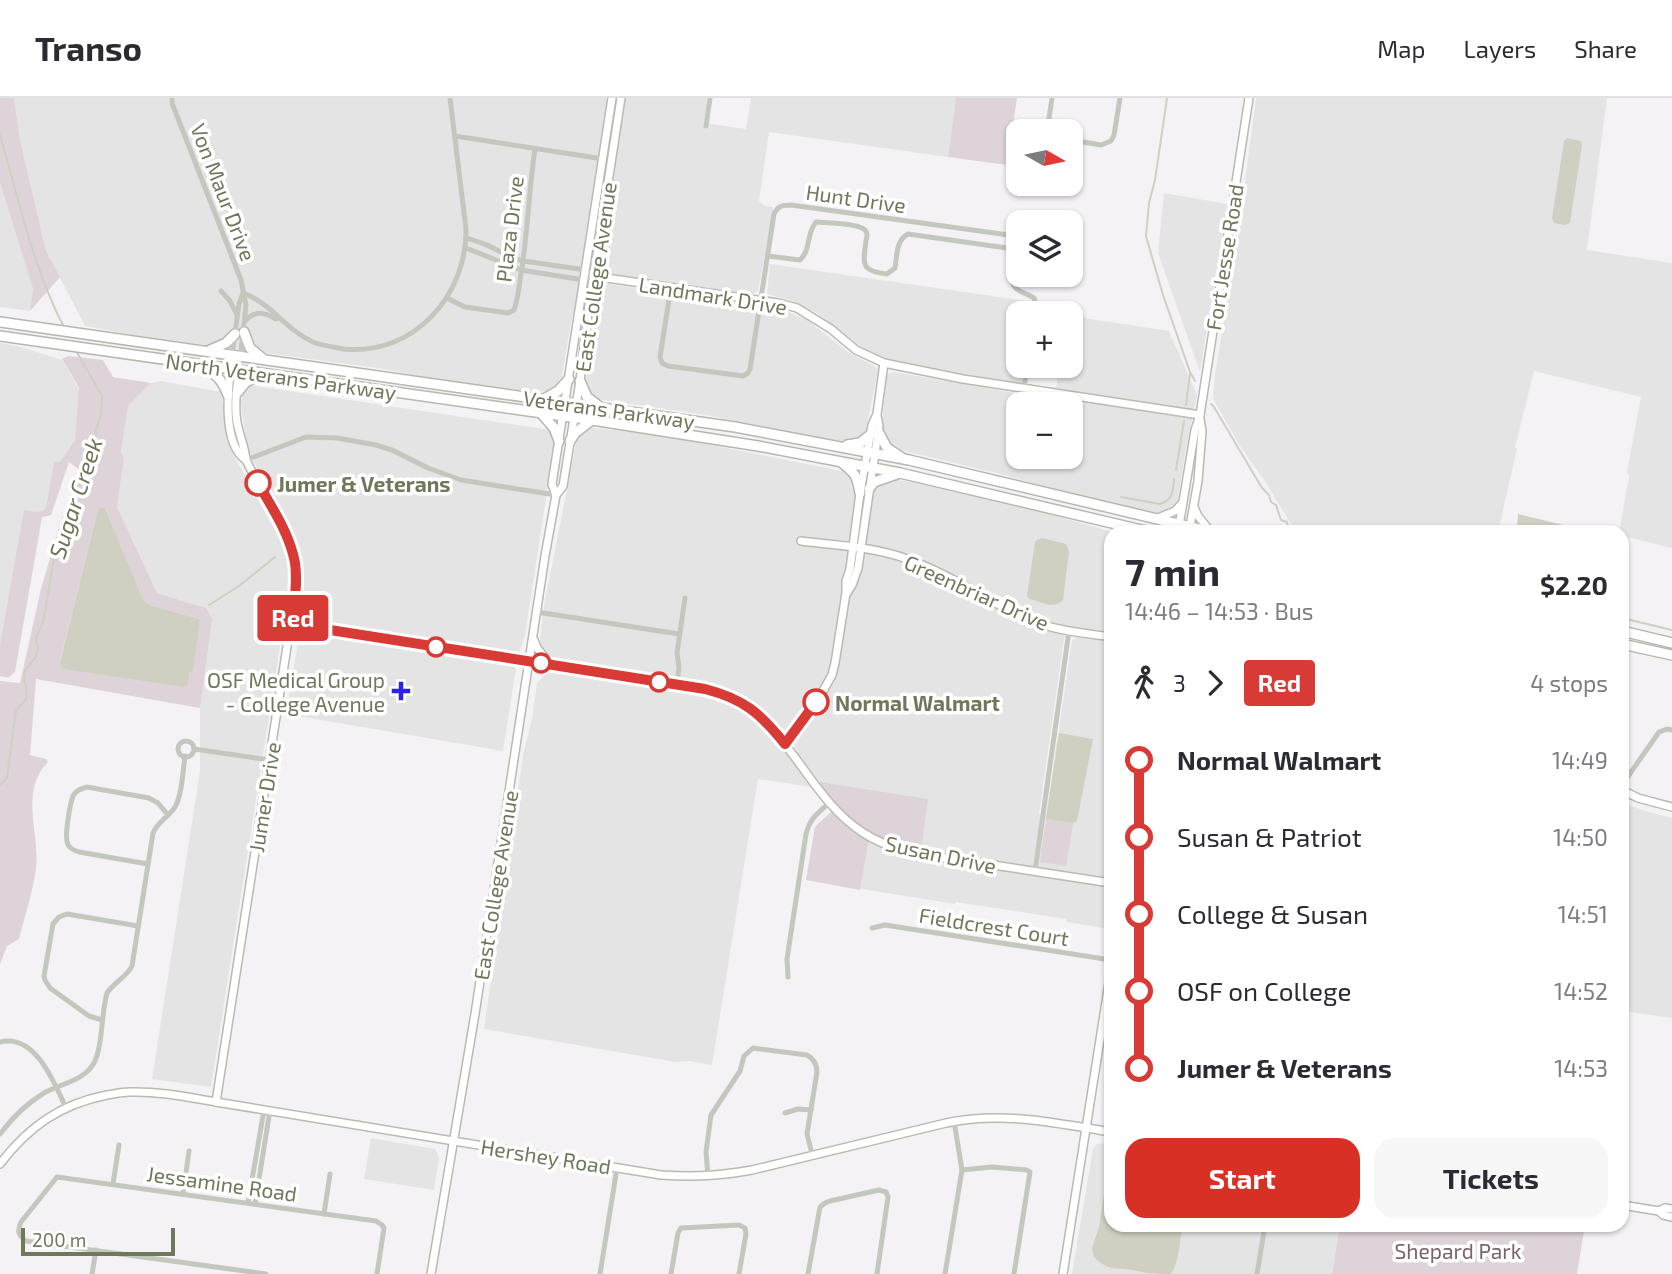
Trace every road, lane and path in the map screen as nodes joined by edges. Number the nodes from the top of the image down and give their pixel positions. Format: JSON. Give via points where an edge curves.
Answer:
{"nodes":[{"id":1,"x":165,"y":98,"type":"edge"},
{"id":2,"x":450,"y":98,"type":"edge"},
{"id":3,"x":612,"y":98,"type":"edge"},
{"id":4,"x":621,"y":98,"type":"edge"},
{"id":5,"x":710,"y":98,"type":"edge"},
{"id":6,"x":1052,"y":98,"type":"edge"},
{"id":7,"x":1120,"y":98,"type":"edge"},
{"id":8,"x":1249,"y":98,"type":"edge"},
{"id":9,"x":172,"y":101,"type":"edge"},
{"id":10,"x":609,"y":117,"type":"junction"},
{"id":11,"x":1049,"y":119,"type":"edge"},
{"id":12,"x":706,"y":126,"type":"dead end"},
{"id":13,"x":455,"y":136,"type":"junction"},
{"id":14,"x":1083,"y":142,"type":"edge"},
{"id":15,"x":535,"y":149,"type":"junction"},
{"id":16,"x":603,"y":159,"type":"junction"},
{"id":17,"x":612,"y":168,"type":"junction"},
{"id":18,"x":1006,"y":235,"type":"edge"},
{"id":19,"x":467,"y":238,"type":"junction"},
{"id":20,"x":466,"y":248,"type":"junction"},
{"id":21,"x":768,"y":256,"type":"junction"},
{"id":22,"x":523,"y":261,"type":"junction"},
{"id":23,"x":521,"y":270,"type":"junction"},
{"id":24,"x":586,"y":270,"type":"junction"},
{"id":25,"x":593,"y":276,"type":"junction"},
{"id":26,"x":584,"y":280,"type":"junction"},
{"id":27,"x":671,"y":287,"type":"junction"},
{"id":28,"x":221,"y":291,"type":"dead end"},
{"id":29,"x":243,"y":293,"type":"junction"},
{"id":30,"x":447,"y":298,"type":"junction"},
{"id":31,"x":761,"y":300,"type":"junction"},
{"id":32,"x":1035,"y":301,"type":"edge"},
{"id":33,"x":237,"y":315,"type":"junction"},
{"id":34,"x":245,"y":321,"type":"junction"},
{"id":35,"x":283,"y":321,"type":"junction"},
{"id":36,"x":0,"y":322,"type":"edge"},
{"id":37,"x":239,"y":333,"type":"junction"},
{"id":38,"x":0,"y":336,"type":"edge"},
{"id":39,"x":208,"y":351,"type":"junction"},
{"id":40,"x":236,"y":355,"type":"junction"},
{"id":41,"x":263,"y":359,"type":"junction"},
{"id":42,"x":884,"y":363,"type":"junction"},
{"id":43,"x":204,"y":365,"type":"junction"},
{"id":44,"x":234,"y":370,"type":"junction"},
{"id":45,"x":263,"y":374,"type":"junction"},
{"id":46,"x":1025,"y":378,"type":"edge"},
{"id":47,"x":569,"y":379,"type":"junction"},
{"id":48,"x":580,"y":382,"type":"junction"},
{"id":49,"x":1024,"y":388,"type":"junction"},
{"id":50,"x":232,"y":394,"type":"junction"},
{"id":51,"x":544,"y":399,"type":"junction"},
{"id":52,"x":565,"y":402,"type":"junction"},
{"id":53,"x":576,"y":404,"type":"junction"},
{"id":54,"x":600,"y":407,"type":"junction"},
{"id":55,"x":541,"y":414,"type":"junction"},
{"id":56,"x":1200,"y":415,"type":"junction"},
{"id":57,"x":562,"y":417,"type":"junction"},
{"id":58,"x":574,"y":418,"type":"junction"},
{"id":59,"x":592,"y":420,"type":"junction"},
{"id":60,"x":874,"y":433,"type":"junction"},
{"id":61,"x":559,"y":440,"type":"junction"},
{"id":62,"x":570,"y":441,"type":"junction"},
{"id":63,"x":839,"y":446,"type":"junction"},
{"id":64,"x":871,"y":453,"type":"junction"},
{"id":65,"x":246,"y":460,"type":"junction"},
{"id":66,"x":905,"y":460,"type":"junction"},
{"id":67,"x":840,"y":461,"type":"junction"},
{"id":68,"x":869,"y":467,"type":"junction"},
{"id":69,"x":900,"y":473,"type":"junction"},
{"id":70,"x":865,"y":491,"type":"junction"},
{"id":71,"x":556,"y":495,"type":"junction"},
{"id":72,"x":1183,"y":502,"type":"junction"},
{"id":73,"x":1194,"y":507,"type":"junction"},
{"id":74,"x":1157,"y":519,"type":"junction"},
{"id":75,"x":1120,"y":525,"type":"edge"},
{"id":76,"x":1172,"y":525,"type":"edge"},
{"id":77,"x":1179,"y":525,"type":"edge"},
{"id":78,"x":1191,"y":525,"type":"edge"},
{"id":79,"x":1205,"y":525,"type":"edge"},
{"id":80,"x":801,"y":541,"type":"dead end"},
{"id":81,"x":856,"y":548,"type":"junction"},
{"id":82,"x":684,"y":598,"type":"dead end"},
{"id":83,"x":537,"y":612,"type":"junction"},
{"id":84,"x":292,"y":624,"type":"junction"},
{"id":85,"x":1069,"y":631,"type":"junction"},
{"id":86,"x":1629,"y":633,"type":"edge"},
{"id":87,"x":679,"y":634,"type":"junction"},
{"id":88,"x":1104,"y":636,"type":"edge"},
{"id":89,"x":533,"y":637,"type":"junction"},
{"id":90,"x":1672,"y":643,"type":"edge"},
{"id":91,"x":1629,"y":645,"type":"edge"},
{"id":92,"x":1672,"y":655,"type":"edge"},
{"id":93,"x":529,"y":662,"type":"junction"},
{"id":94,"x":551,"y":665,"type":"junction"},
{"id":95,"x":677,"y":685,"type":"junction"},
{"id":96,"x":1672,"y":730,"type":"edge"},
{"id":97,"x":785,"y":744,"type":"junction"},
{"id":98,"x":194,"y":749,"type":"junction"},
{"id":99,"x":185,"y":757,"type":"junction"},
{"id":100,"x":270,"y":760,"type":"junction"},
{"id":101,"x":1629,"y":777,"type":"edge"},
{"id":102,"x":1629,"y":792,"type":"edge"},
{"id":103,"x":829,"y":803,"type":"junction"},
{"id":104,"x":1672,"y":807,"type":"edge"},
{"id":105,"x":168,"y":815,"type":"junction"},
{"id":106,"x":148,"y":864,"type":"junction"},
{"id":107,"x":1035,"y":871,"type":"junction"},
{"id":108,"x":1104,"y":882,"type":"edge"},
{"id":109,"x":138,"y":926,"type":"junction"},
{"id":110,"x":872,"y":928,"type":"dead end"},
{"id":111,"x":1104,"y":959,"type":"edge"},
{"id":112,"x":788,"y":976,"type":"dead end"},
{"id":113,"x":1104,"y":1013,"type":"edge"},
{"id":114,"x":102,"y":1020,"type":"junction"},
{"id":115,"x":0,"y":1042,"type":"edge"},
{"id":116,"x":56,"y":1087,"type":"junction"},
{"id":117,"x":216,"y":1102,"type":"junction"},
{"id":118,"x":66,"y":1108,"type":"junction"},
{"id":119,"x":267,"y":1110,"type":"junction"},
{"id":120,"x":811,"y":1111,"type":"junction"},
{"id":121,"x":785,"y":1113,"type":"dead end"},
{"id":122,"x":954,"y":1121,"type":"junction"},
{"id":123,"x":1085,"y":1128,"type":"junction"},
{"id":124,"x":1104,"y":1131,"type":"edge"},
{"id":125,"x":0,"y":1134,"type":"edge"},
{"id":126,"x":453,"y":1140,"type":"junction"},
{"id":127,"x":118,"y":1145,"type":"dead end"},
{"id":128,"x":189,"y":1151,"type":"dead end"},
{"id":129,"x":812,"y":1154,"type":"junction"},
{"id":130,"x":0,"y":1164,"type":"edge"},
{"id":131,"x":617,"y":1167,"type":"junction"},
{"id":132,"x":962,"y":1170,"type":"junction"},
{"id":133,"x":330,"y":1174,"type":"dead end"},
{"id":134,"x":708,"y":1176,"type":"junction"},
{"id":135,"x":113,"y":1184,"type":"junction"},
{"id":136,"x":183,"y":1194,"type":"junction"},
{"id":137,"x":252,"y":1204,"type":"junction"},
{"id":138,"x":1629,"y":1206,"type":"edge"},
{"id":139,"x":1672,"y":1209,"type":"edge"},
{"id":140,"x":1659,"y":1211,"type":"junction"},
{"id":141,"x":324,"y":1214,"type":"junction"},
{"id":142,"x":1672,"y":1217,"type":"edge"},
{"id":143,"x":1264,"y":1232,"type":"edge"},
{"id":144,"x":96,"y":1250,"type":"junction"},
{"id":145,"x":92,"y":1274,"type":"edge"},
{"id":146,"x":266,"y":1274,"type":"edge"},
{"id":147,"x":377,"y":1274,"type":"edge"},
{"id":148,"x":431,"y":1274,"type":"edge"},
{"id":149,"x":600,"y":1274,"type":"edge"},
{"id":150,"x":671,"y":1274,"type":"edge"},
{"id":151,"x":740,"y":1274,"type":"edge"},
{"id":152,"x":808,"y":1274,"type":"edge"},
{"id":153,"x":877,"y":1274,"type":"edge"},
{"id":154,"x":945,"y":1274,"type":"edge"},
{"id":155,"x":1014,"y":1274,"type":"edge"},
{"id":156,"x":1063,"y":1274,"type":"edge"},
{"id":157,"x":1257,"y":1274,"type":"edge"}],
"edges":[{"from":1,"to":9,"type":"street","name":"Von Maur Drive"},
{"from":2,"to":13,"type":"street"},
{"from":3,"to":10,"type":"main road","name":"East College Avenue"},
{"from":4,"to":17,"type":"main road","name":"East College Avenue"},
{"from":5,"to":12,"type":"street"},
{"from":6,"to":11,"type":"street"},
{"from":7,"to":14,"type":"street","via":[[1114,135],[1108,143]]},
{"from":8,"to":56,"type":"main road","name":"Fort Jesse Road"},
{"from":9,"to":29,"type":"street","name":"Von Maur Drive","via":[[235,261]]},
{"from":10,"to":16,"type":"main road","name":"East College Avenue"},
{"from":10,"to":17,"type":"main road","via":[[606,159]]},
{"from":13,"to":15,"type":"street"},
{"from":13,"to":19,"type":"street"},
{"from":15,"to":16,"type":"street"},
{"from":15,"to":22,"type":"street","name":"Plaza Drive"},
{"from":16,"to":24,"type":"main road","name":"East College Avenue"},
{"from":17,"to":25,"type":"main road","name":"East College Avenue"},
{"from":18,"to":21,"type":"street","name":"Hunt Drive","via":[[785,205],[774,214]]},
{"from":19,"to":20,"type":"street"},
{"from":19,"to":22,"type":"street"},
{"from":20,"to":23,"type":"street"},
{"from":20,"to":30,"type":"street"},
{"from":21,"to":31,"type":"street","name":"Hunt Drive"},
{"from":21,"to":32,"type":"street","via":[[800,260],[806,254],[809,229],[816,222],[864,229],[863,262],[873,273],[887,274],[895,268],[900,241],[908,234],[1007,248],[1016,257],[1012,283]]},
{"from":22,"to":23,"type":"street","name":"Plaza Drive"},
{"from":22,"to":24,"type":"street"},
{"from":23,"to":26,"type":"street"},
{"from":23,"to":30,"type":"street","name":"Plaza Drive","via":[[512,312],[465,307]]},
{"from":24,"to":25,"type":"street"},
{"from":24,"to":26,"type":"main road","name":"East College Avenue"},
{"from":25,"to":26,"type":"street"},
{"from":25,"to":27,"type":"main road","name":"Landmark Drive"},
{"from":25,"to":48,"type":"main road","name":"East College Avenue"},
{"from":26,"to":47,"type":"main road","name":"East College Avenue"},
{"from":27,"to":31,"type":"main road","name":"Landmark Drive"},
{"from":27,"to":31,"type":"street","name":"Hunt Drive","via":[[662,363],[723,374],[742,376],[750,369]]},
{"from":28,"to":33,"type":"street"},
{"from":29,"to":33,"type":"street","name":"Von Maur Drive"},
{"from":29,"to":34,"type":"street","name":"Von Maur Drive"},
{"from":29,"to":35,"type":"street"},
{"from":30,"to":35,"type":"street","via":[[410,335],[371,348],[323,345]]},
{"from":31,"to":42,"type":"main road","name":"Landmark Drive","via":[[797,308],[856,350]]},
{"from":33,"to":37,"type":"street","name":"Von Maur Drive"},
{"from":34,"to":35,"type":"street","via":[[260,312]]},
{"from":34,"to":37,"type":"street","name":"Von Maur Drive"},
{"from":36,"to":39,"type":"highway","name":"Veterans Parkway"},
{"from":37,"to":39,"type":"highway"},
{"from":37,"to":40,"type":"street","name":"Von Maur Drive"},
{"from":37,"to":41,"type":"highway"},
{"from":38,"to":43,"type":"highway","name":"North Veterans Parkway"},
{"from":39,"to":40,"type":"highway","name":"Veterans Parkway"},
{"from":40,"to":41,"type":"highway","name":"Veterans Parkway"},
{"from":40,"to":44,"type":"main road","name":"Jumer Drive"},
{"from":41,"to":51,"type":"highway","name":"Veterans Parkway"},
{"from":42,"to":49,"type":"main road","name":"Landmark Drive"},
{"from":42,"to":60,"type":"main road"},
{"from":43,"to":44,"type":"highway","name":"North Veterans Parkway"},
{"from":43,"to":50,"type":"highway"},
{"from":44,"to":45,"type":"highway","name":"North Veterans Parkway"},
{"from":44,"to":50,"type":"main road","name":"Jumer Drive"},
{"from":45,"to":50,"type":"highway"},
{"from":45,"to":55,"type":"highway","name":"North Veterans Parkway"},
{"from":46,"to":49,"type":"street"},
{"from":47,"to":51,"type":"highway"},
{"from":47,"to":52,"type":"main road","name":"East College Avenue"},
{"from":48,"to":53,"type":"main road","name":"East College Avenue"},
{"from":48,"to":54,"type":"highway","via":[[587,397]]},
{"from":49,"to":56,"type":"main road","name":"Landmark Drive"},
{"from":50,"to":65,"type":"main road","name":"Jumer Drive","via":[[229,422],[240,457]]},
{"from":51,"to":52,"type":"highway","name":"Veterans Parkway"},
{"from":52,"to":53,"type":"highway","name":"Veterans Parkway"},
{"from":52,"to":57,"type":"main road","name":"East College Avenue"},
{"from":53,"to":54,"type":"highway","name":"Veterans Parkway"},
{"from":53,"to":58,"type":"main road","name":"East College Avenue"},
{"from":54,"to":63,"type":"highway","name":"Veterans Parkway"},
{"from":55,"to":57,"type":"highway","name":"North Veterans Parkway"},
{"from":55,"to":61,"type":"highway"},
{"from":56,"to":72,"type":"main road","name":"Fort Jesse Road"},
{"from":56,"to":73,"type":"main road","name":"Fort Jesse Road"},
{"from":57,"to":58,"type":"highway","name":"Veterans Parkway"},
{"from":57,"to":61,"type":"main road","name":"East College Avenue"},
{"from":58,"to":59,"type":"highway","name":"Veterans Parkway"},
{"from":58,"to":62,"type":"main road","name":"East College Avenue"},
{"from":59,"to":62,"type":"highway"},
{"from":59,"to":67,"type":"highway","name":"Veterans Parkway"},
{"from":60,"to":63,"type":"highway","via":[[860,443]]},
{"from":60,"to":64,"type":"main road"},
{"from":60,"to":66,"type":"highway"},
{"from":61,"to":71,"type":"main road","name":"East College Avenue","via":[[552,484]]},
{"from":62,"to":71,"type":"main road","name":"East College Avenue","via":[[563,486]]},
{"from":63,"to":64,"type":"highway","name":"Veterans Parkway"},
{"from":64,"to":66,"type":"highway","name":"Veterans Parkway"},
{"from":64,"to":68,"type":"main road"},
{"from":65,"to":71,"type":"street","via":[[306,437],[337,438],[393,450],[461,480]]},
{"from":65,"to":84,"type":"main road","name":"Jumer Drive","via":[[291,548],[296,578]]},
{"from":66,"to":74,"type":"highway","name":"Veterans Parkway"},
{"from":67,"to":68,"type":"highway","name":"Veterans Parkway"},
{"from":67,"to":70,"type":"highway","via":[[854,472]]},
{"from":68,"to":69,"type":"highway","name":"Veterans Parkway"},
{"from":68,"to":70,"type":"main road"},
{"from":69,"to":70,"type":"highway","via":[[874,482]]},
{"from":69,"to":75,"type":"highway","name":"Veterans Parkway"},
{"from":70,"to":81,"type":"main road"},
{"from":71,"to":83,"type":"main road","name":"East College Avenue"},
{"from":72,"to":74,"type":"main road","via":[[1170,515]]},
{"from":72,"to":77,"type":"main road","name":"Fort Jesse Road"},
{"from":73,"to":78,"type":"main road","name":"Fort Jesse Road"},
{"from":73,"to":79,"type":"main road"},
{"from":74,"to":76,"type":"highway","name":"Veterans Parkway"},
{"from":80,"to":81,"type":"main road","name":"Greenbriar Drive"},
{"from":81,"to":85,"type":"main road","name":"Greenbriar Drive","via":[[914,561],[1031,621]]},
{"from":81,"to":97,"type":"main road","via":[[846,580],[832,675]]},
{"from":82,"to":87,"type":"street"},
{"from":83,"to":87,"type":"street"},
{"from":83,"to":89,"type":"main road","name":"East College Avenue"},
{"from":84,"to":93,"type":"street","name":"Susan Drive"},
{"from":84,"to":100,"type":"main road","name":"Jumer Drive"},
{"from":85,"to":88,"type":"main road","name":"Greenbriar Drive"},
{"from":85,"to":107,"type":"street"},
{"from":86,"to":90,"type":"highway"},
{"from":87,"to":95,"type":"street"},
{"from":89,"to":93,"type":"main road","name":"East College Avenue"},
{"from":89,"to":94,"type":"main road"},
{"from":91,"to":92,"type":"highway"},
{"from":93,"to":94,"type":"main road","name":"Susan Drive"},
{"from":93,"to":126,"type":"main road","name":"East College Avenue"},
{"from":94,"to":95,"type":"main road","name":"Susan Drive"},
{"from":95,"to":97,"type":"main road","name":"Susan Drive","via":[[718,692],[742,703],[763,718]]},
{"from":96,"to":101,"type":"street","via":[[1659,732]]},
{"from":97,"to":103,"type":"main road","name":"Susan Drive"},
{"from":98,"to":99,"type":"street"},
{"from":98,"to":99,"type":"street","via":[[191,742],[181,743],[179,752]]},
{"from":98,"to":100,"type":"street"},
{"from":99,"to":105,"type":"street","via":[[178,801]]},
{"from":100,"to":117,"type":"main road","name":"Jumer Drive"},
{"from":102,"to":104,"type":"main road"},
{"from":103,"to":107,"type":"main road","name":"Susan Drive","via":[[860,831],[889,846]]},
{"from":103,"to":112,"type":"street","via":[[809,823],[806,834]]},
{"from":105,"to":106,"type":"street","via":[[155,828]]},
{"from":105,"to":106,"type":"street","via":[[149,798],[87,788],[73,797],[66,837],[72,849]]},
{"from":106,"to":109,"type":"street"},
{"from":107,"to":108,"type":"main road","name":"Susan Drive"},
{"from":109,"to":114,"type":"street","via":[[132,966],[110,989]]},
{"from":109,"to":114,"type":"street","via":[[67,914],[53,924],[44,976],[47,984],[89,1016]]},
{"from":110,"to":111,"type":"street","name":"Fieldcrest Court","via":[[886,925]]},
{"from":113,"to":123,"type":"main road"},
{"from":114,"to":116,"type":"street","via":[[91,1067]]},
{"from":115,"to":116,"type":"street","via":[[27,1046]]},
{"from":116,"to":118,"type":"street"},
{"from":116,"to":125,"type":"street","via":[[22,1109]]},
{"from":117,"to":118,"type":"main road","name":"Hershey Road","via":[[127,1092]]},
{"from":117,"to":119,"type":"main road","name":"Hershey Road"},
{"from":118,"to":130,"type":"main road","name":"Hershey Road","via":[[24,1136]]},
{"from":119,"to":126,"type":"main road","name":"Hershey Road"},
{"from":119,"to":137,"type":"street"},
{"from":120,"to":121,"type":"street"},
{"from":120,"to":129,"type":"street","via":[[807,1134]]},
{"from":120,"to":134,"type":"street","via":[[817,1072],[814,1060],[807,1055],[750,1050],[711,1115]]},
{"from":122,"to":123,"type":"main road","name":"Hershey Road","via":[[1013,1118]]},
{"from":122,"to":129,"type":"main road","name":"Hershey Road"},
{"from":122,"to":132,"type":"street"},
{"from":123,"to":124,"type":"main road","name":"Hershey Road"},
{"from":123,"to":156,"type":"main road"},
{"from":126,"to":131,"type":"main road","name":"Hershey Road"},
{"from":126,"to":148,"type":"main road","name":"East College Avenue"},
{"from":127,"to":135,"type":"street"},
{"from":128,"to":136,"type":"street"},
{"from":129,"to":134,"type":"main road","name":"Hershey Road"},
{"from":131,"to":134,"type":"main road","name":"Hershey Road","via":[[661,1175]]},
{"from":131,"to":149,"type":"street"},
{"from":132,"to":154,"type":"street"},
{"from":132,"to":155,"type":"street","via":[[992,1167],[1030,1172]]},
{"from":133,"to":141,"type":"street"},
{"from":135,"to":136,"type":"street","name":"Jessamine Road"},
{"from":135,"to":144,"type":"street","name":"Jessamine Road","via":[[57,1177],[18,1228],[26,1241]]},
{"from":136,"to":137,"type":"street","name":"Jessamine Road"},
{"from":137,"to":141,"type":"street","name":"Jessamine Road"},
{"from":138,"to":140,"type":"main road"},
{"from":139,"to":140,"type":"main road"},
{"from":140,"to":142,"type":"main road"},
{"from":141,"to":147,"type":"street","name":"Jessamine Road","via":[[382,1225]]},
{"from":143,"to":157,"type":"street"},
{"from":144,"to":145,"type":"street"},
{"from":144,"to":146,"type":"street"},
{"from":150,"to":151,"type":"street","via":[[681,1228],[739,1225],[746,1234]]},
{"from":152,"to":153,"type":"street","via":[[822,1204],[879,1190],[888,1197]]}]}
